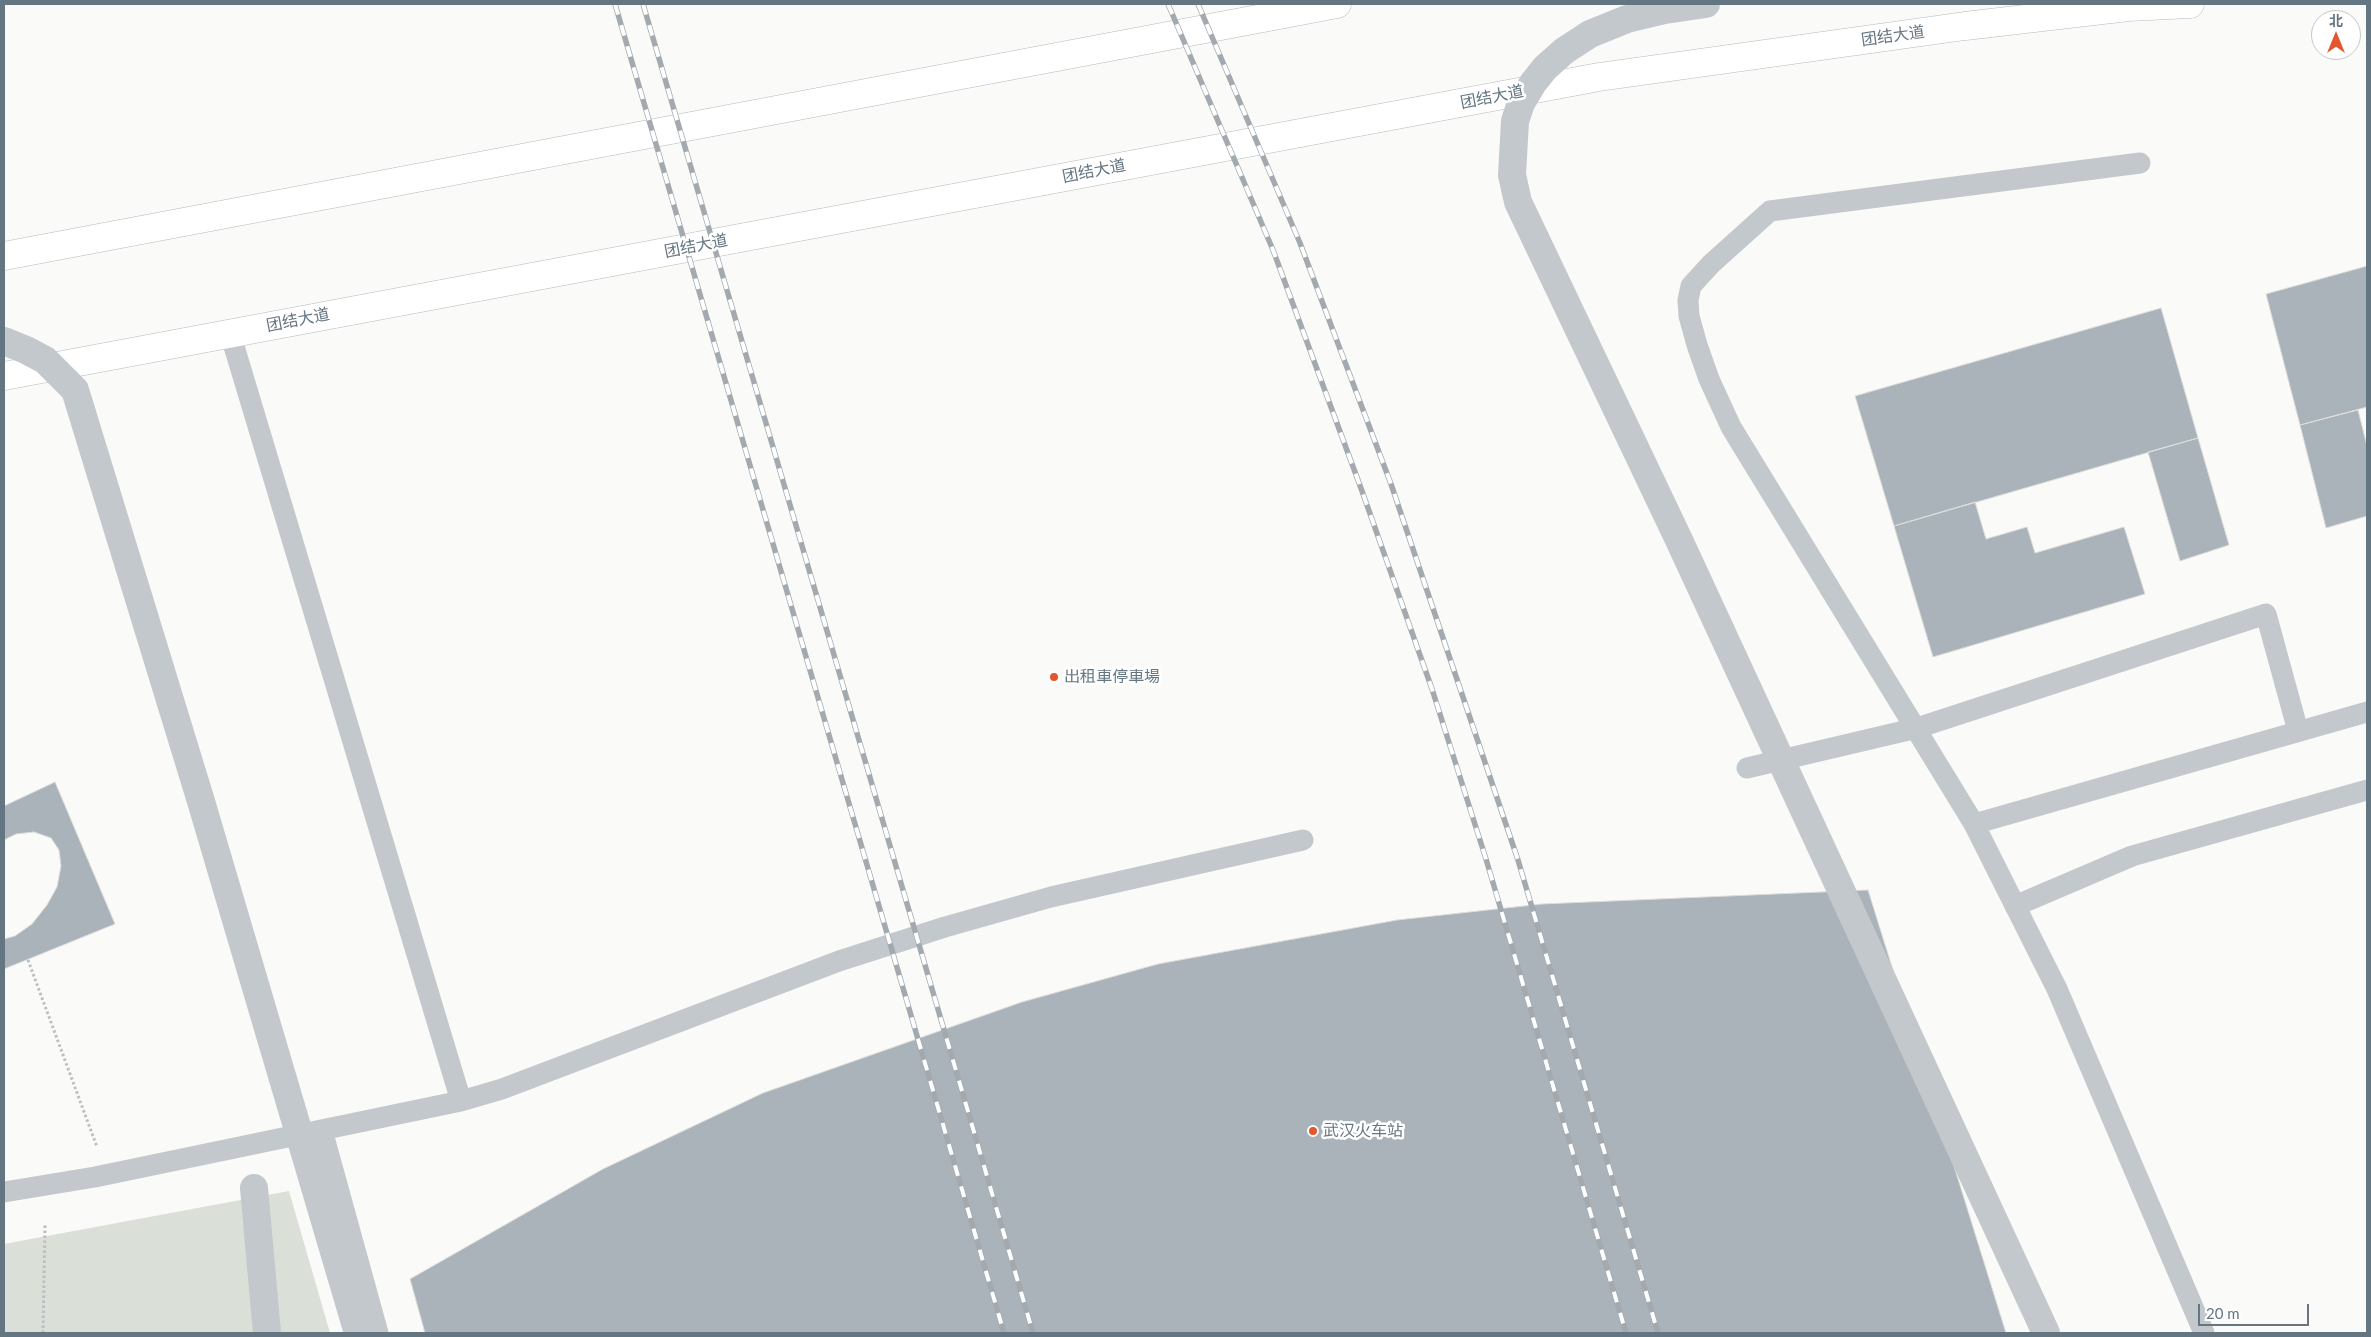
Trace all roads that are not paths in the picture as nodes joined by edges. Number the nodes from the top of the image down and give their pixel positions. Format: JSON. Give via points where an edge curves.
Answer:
{"nodes":[{"id":1,"x":1337,"y":4,"type":"edge"},
{"id":2,"x":1706,"y":4,"type":"edge"},
{"id":3,"x":2190,"y":4,"type":"edge"},
{"id":4,"x":2140,"y":163,"type":"dead end"},
{"id":5,"x":4,"y":256,"type":"edge"},
{"id":6,"x":230,"y":333,"type":"junction"},
{"id":7,"x":4,"y":341,"type":"edge"},
{"id":8,"x":4,"y":376,"type":"edge"},
{"id":9,"x":2367,"y":712,"type":"edge"},
{"id":10,"x":1917,"y":728,"type":"junction"},
{"id":11,"x":2298,"y":731,"type":"junction"},
{"id":12,"x":1747,"y":768,"type":"dead end"},
{"id":13,"x":2367,"y":790,"type":"edge"},
{"id":14,"x":1974,"y":824,"type":"junction"},
{"id":15,"x":1303,"y":840,"type":"dead end"},
{"id":16,"x":2015,"y":906,"type":"junction"},
{"id":17,"x":462,"y":1101,"type":"junction"},
{"id":18,"x":322,"y":1130,"type":"junction"},
{"id":19,"x":254,"y":1188,"type":"dead end"},
{"id":20,"x":4,"y":1192,"type":"edge"},
{"id":21,"x":267,"y":1333,"type":"edge"},
{"id":22,"x":358,"y":1333,"type":"edge"},
{"id":23,"x":378,"y":1333,"type":"edge"},
{"id":24,"x":2046,"y":1333,"type":"edge"},
{"id":25,"x":2204,"y":1333,"type":"edge"}],
"edges":[{"from":1,"to":5,"type":"main road"},
{"from":2,"to":24,"type":"street","bridge":true,"via":[[1627,19],[1590,34],[1545,68],[1521,103],[1514,121],[1512,175],[1518,202],[1688,558]]},
{"from":3,"to":6,"type":"main road","name":"团结大道","via":[[2128,7],[1965,26],[1599,77]]},
{"from":4,"to":10,"type":"lane","via":[[1770,211],[1710,264],[1691,286],[1689,316],[1697,345],[1731,426]]},
{"from":6,"to":8,"type":"main road","name":"团结大道"},
{"from":6,"to":17,"type":"lane"},
{"from":7,"to":22,"type":"street","bridge":true,"via":[[45,360],[75,390]]},
{"from":9,"to":11,"type":"lane"},
{"from":10,"to":11,"type":"lane","via":[[2266,614]]},
{"from":10,"to":12,"type":"lane"},
{"from":10,"to":14,"type":"lane"},
{"from":11,"to":14,"type":"lane"},
{"from":13,"to":16,"type":"lane","via":[[2132,856]]},
{"from":14,"to":16,"type":"lane"},
{"from":15,"to":17,"type":"lane","via":[[1051,897],[945,927],[839,961],[502,1089]]},
{"from":16,"to":25,"type":"lane","via":[[2057,989]]},
{"from":17,"to":18,"type":"lane"},
{"from":18,"to":20,"type":"lane","via":[[95,1177]]},
{"from":18,"to":23,"type":"lane"},
{"from":19,"to":21,"type":"street"}]}
